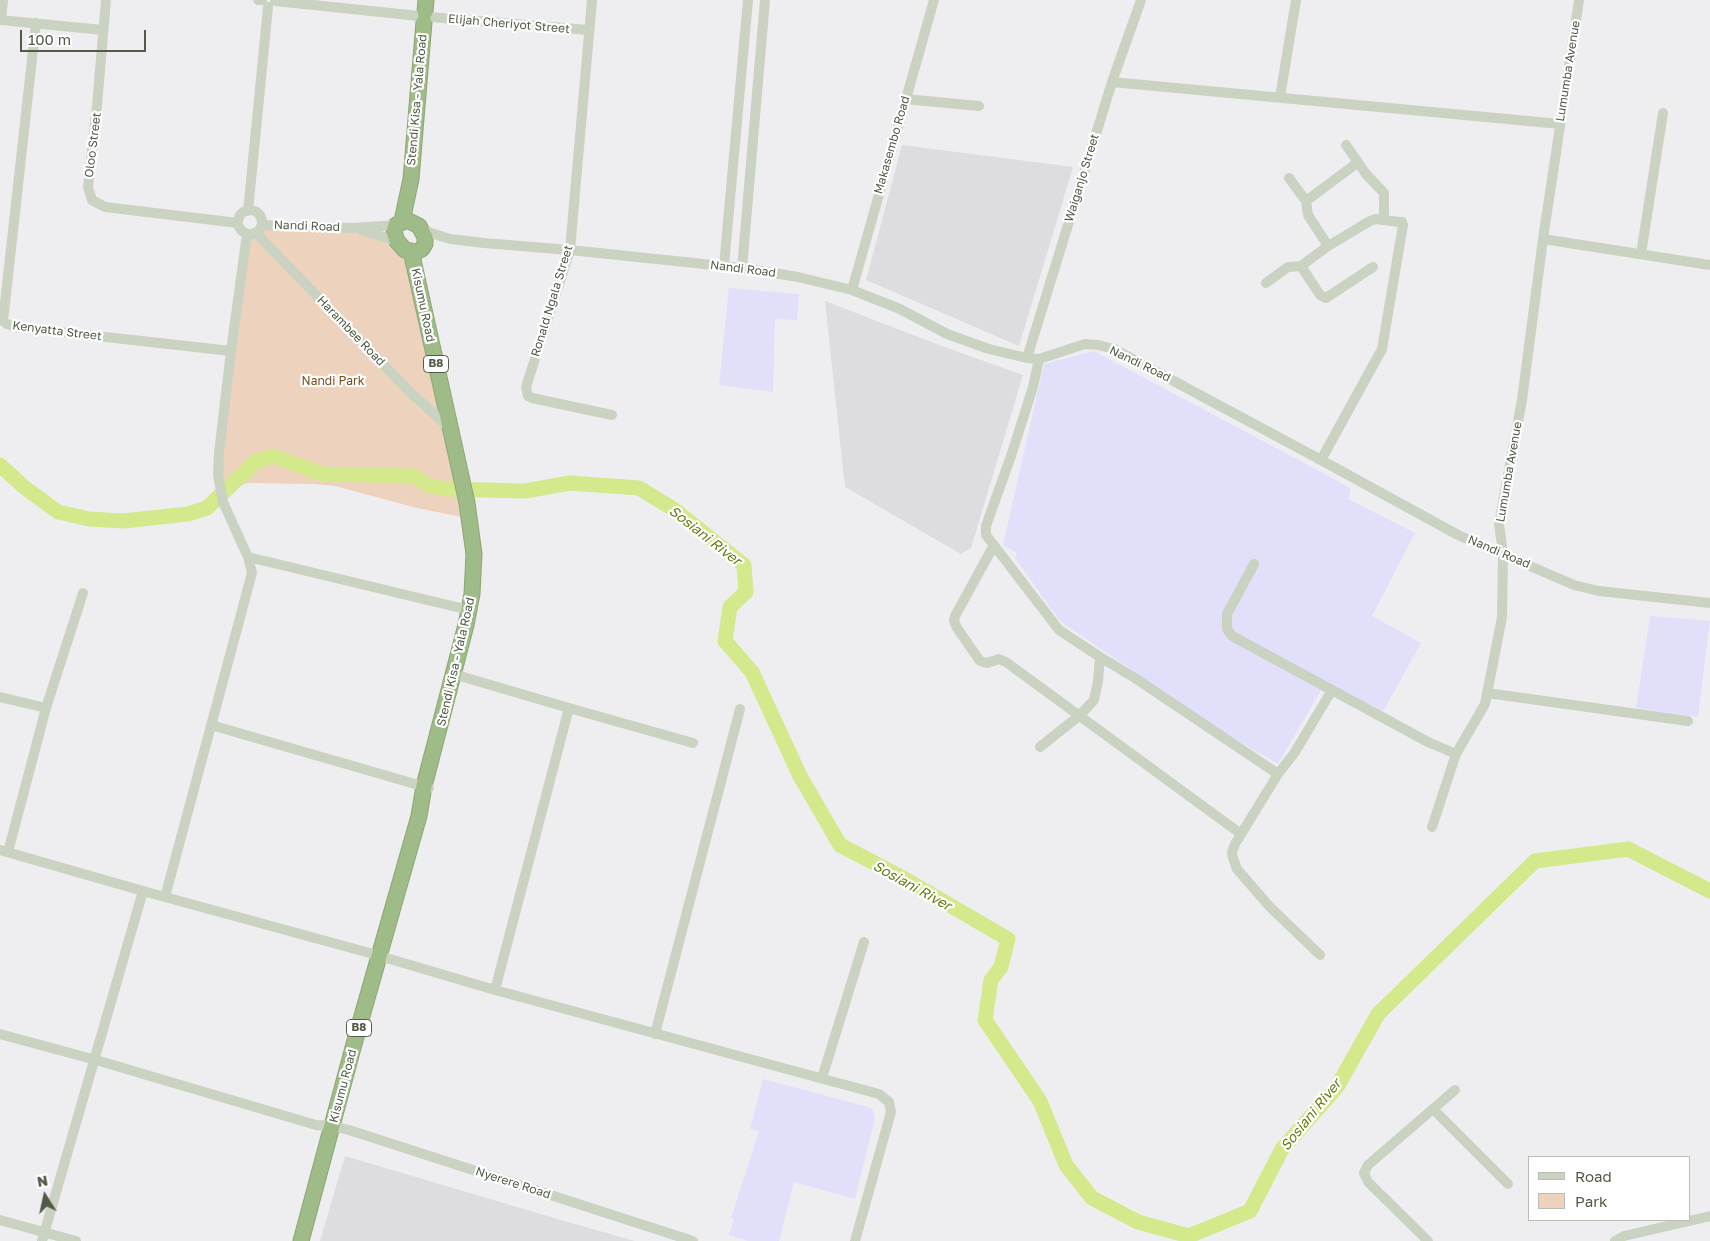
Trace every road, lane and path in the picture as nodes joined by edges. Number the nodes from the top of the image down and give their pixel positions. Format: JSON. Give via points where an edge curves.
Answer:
{"nodes":[{"id":1,"x":3,"y":0,"type":"edge"},
{"id":2,"x":106,"y":0,"type":"edge"},
{"id":3,"x":258,"y":0,"type":"edge"},
{"id":4,"x":592,"y":0,"type":"edge"},
{"id":5,"x":748,"y":0,"type":"edge"},
{"id":6,"x":765,"y":0,"type":"edge"},
{"id":7,"x":934,"y":0,"type":"edge"},
{"id":8,"x":1141,"y":0,"type":"edge"},
{"id":9,"x":1296,"y":0,"type":"edge"},
{"id":10,"x":1579,"y":0,"type":"edge"},
{"id":11,"x":269,"y":2,"type":"edge"},
{"id":12,"x":425,"y":13,"type":"edge"},
{"id":13,"x":1,"y":20,"type":"edge"},
{"id":14,"x":36,"y":23,"type":"junction"},
{"id":15,"x":104,"y":30,"type":"junction"},
{"id":16,"x":588,"y":30,"type":"junction"},
{"id":17,"x":1112,"y":82,"type":"junction"},
{"id":18,"x":1280,"y":97,"type":"junction"},
{"id":19,"x":905,"y":99,"type":"junction"},
{"id":20,"x":979,"y":106,"type":"dead end"},
{"id":21,"x":1663,"y":113,"type":"dead end"},
{"id":22,"x":1560,"y":124,"type":"junction"},
{"id":23,"x":1346,"y":145,"type":"dead end"},
{"id":24,"x":1357,"y":164,"type":"junction"},
{"id":25,"x":1290,"y":178,"type":"dead end"},
{"id":26,"x":1306,"y":201,"type":"junction"},
{"id":27,"x":248,"y":211,"type":"junction"},
{"id":28,"x":1384,"y":220,"type":"junction"},
{"id":29,"x":238,"y":223,"type":"junction"},
{"id":30,"x":353,"y":228,"type":"junction"},
{"id":31,"x":255,"y":231,"type":"junction"},
{"id":32,"x":413,"y":235,"type":"junction"},
{"id":33,"x":1543,"y":239,"type":"junction"},
{"id":34,"x":397,"y":241,"type":"joint"},
{"id":35,"x":1328,"y":246,"type":"junction"},
{"id":36,"x":570,"y":250,"type":"junction"},
{"id":37,"x":1641,"y":254,"type":"junction"},
{"id":38,"x":1710,"y":265,"type":"edge"},
{"id":39,"x":724,"y":266,"type":"junction"},
{"id":40,"x":1301,"y":266,"type":"junction"},
{"id":41,"x":1373,"y":267,"type":"dead end"},
{"id":42,"x":742,"y":268,"type":"junction"},
{"id":43,"x":1266,"y":283,"type":"dead end"},
{"id":44,"x":852,"y":290,"type":"junction"},
{"id":45,"x":231,"y":351,"type":"junction"},
{"id":46,"x":1027,"y":358,"type":"junction"},
{"id":47,"x":1038,"y":359,"type":"junction"},
{"id":48,"x":612,"y":415,"type":"dead end"},
{"id":49,"x":449,"y":423,"type":"junction"},
{"id":50,"x":1321,"y":460,"type":"junction"},
{"id":51,"x":464,"y":476,"type":"junction"},
{"id":52,"x":470,"y":503,"type":"junction"},
{"id":53,"x":994,"y":545,"type":"junction"},
{"id":54,"x":1503,"y":553,"type":"junction"},
{"id":55,"x":248,"y":557,"type":"junction"},
{"id":56,"x":1254,"y":564,"type":"dead end"},
{"id":57,"x":83,"y":593,"type":"dead end"},
{"id":58,"x":1710,"y":603,"type":"edge"},
{"id":59,"x":469,"y":610,"type":"junction"},
{"id":60,"x":1100,"y":657,"type":"junction"},
{"id":61,"x":460,"y":676,"type":"junction"},
{"id":62,"x":1332,"y":690,"type":"junction"},
{"id":63,"x":1487,"y":693,"type":"junction"},
{"id":64,"x":0,"y":697,"type":"edge"},
{"id":65,"x":46,"y":708,"type":"junction"},
{"id":66,"x":569,"y":708,"type":"junction"},
{"id":67,"x":740,"y":709,"type":"dead end"},
{"id":68,"x":1080,"y":716,"type":"junction"},
{"id":69,"x":1688,"y":721,"type":"dead end"},
{"id":70,"x":211,"y":725,"type":"junction"},
{"id":71,"x":693,"y":743,"type":"dead end"},
{"id":72,"x":1040,"y":748,"type":"dead end"},
{"id":73,"x":1456,"y":754,"type":"junction"},
{"id":74,"x":1278,"y":774,"type":"junction"},
{"id":75,"x":427,"y":787,"type":"junction"},
{"id":76,"x":419,"y":816,"type":"joint"},
{"id":77,"x":1432,"y":826,"type":"dead end"},
{"id":78,"x":1241,"y":834,"type":"junction"},
{"id":79,"x":4,"y":851,"type":"edge"},
{"id":80,"x":143,"y":891,"type":"junction"},
{"id":81,"x":165,"y":897,"type":"junction"},
{"id":82,"x":864,"y":942,"type":"dead end"},
{"id":83,"x":1320,"y":955,"type":"dead end"},
{"id":84,"x":378,"y":956,"type":"junction"},
{"id":85,"x":495,"y":990,"type":"junction"},
{"id":86,"x":0,"y":1034,"type":"edge"},
{"id":87,"x":655,"y":1034,"type":"junction"},
{"id":88,"x":96,"y":1060,"type":"junction"},
{"id":89,"x":822,"y":1078,"type":"junction"},
{"id":90,"x":1455,"y":1090,"type":"dead end"},
{"id":91,"x":1433,"y":1110,"type":"junction"},
{"id":92,"x":332,"y":1126,"type":"junction"},
{"id":93,"x":1508,"y":1184,"type":"dead end"},
{"id":94,"x":1710,"y":1216,"type":"edge"},
{"id":95,"x":0,"y":1220,"type":"edge"},
{"id":96,"x":1688,"y":1221,"type":"edge"},
{"id":97,"x":1690,"y":1221,"type":"edge"},
{"id":98,"x":44,"y":1237,"type":"edge"},
{"id":99,"x":76,"y":1241,"type":"edge"},
{"id":100,"x":301,"y":1241,"type":"edge"},
{"id":101,"x":693,"y":1241,"type":"edge"},
{"id":102,"x":856,"y":1241,"type":"edge"},
{"id":103,"x":1428,"y":1241,"type":"edge"},
{"id":104,"x":1615,"y":1241,"type":"edge"}],
"edges":[{"from":1,"to":13,"type":"street"},
{"from":2,"to":15,"type":"street","name":"Oloo Street"},
{"from":3,"to":11,"type":"street","name":"Elijah Cheriyot Street"},
{"from":4,"to":16,"type":"street","name":"Ronald Ngala Street"},
{"from":5,"to":39,"type":"street"},
{"from":6,"to":42,"type":"street"},
{"from":7,"to":19,"type":"street","name":"Makasembo Road"},
{"from":8,"to":17,"type":"street","name":"Waiganjo Street"},
{"from":9,"to":18,"type":"street"},
{"from":10,"to":22,"type":"street","name":"Lumumba Avenue"},
{"from":11,"to":12,"type":"street","name":"Elijah Cheriyot Street"},
{"from":11,"to":27,"type":"street"},
{"from":12,"to":16,"type":"street","name":"Elijah Cheriyot Street"},
{"from":12,"to":32,"type":"highway","name":"Stendi Kisa - Yala Road","number":"B8","via":[[411,179]]},
{"from":13,"to":14,"type":"street"},
{"from":14,"to":15,"type":"street"},
{"from":14,"to":45,"type":"street","name":"Kenyatta Street","via":[[3,321],[16,327]]},
{"from":15,"to":29,"type":"street","name":"Oloo Street","via":[[88,187],[92,200],[105,207]]},
{"from":16,"to":36,"type":"street","name":"Ronald Ngala Street"},
{"from":17,"to":18,"type":"street"},
{"from":17,"to":46,"type":"street","name":"Waiganjo Street"},
{"from":18,"to":22,"type":"street"},
{"from":19,"to":20,"type":"street"},
{"from":19,"to":44,"type":"street","name":"Makasembo Road"},
{"from":21,"to":37,"type":"street"},
{"from":22,"to":33,"type":"street","name":"Lumumba Avenue"},
{"from":23,"to":24,"type":"street"},
{"from":24,"to":26,"type":"street"},
{"from":24,"to":28,"type":"street","via":[[1384,193]]},
{"from":25,"to":26,"type":"street"},
{"from":26,"to":35,"type":"street","via":[[1308,215]]},
{"from":27,"to":29,"type":"street","via":[[242,214]]},
{"from":27,"to":31,"type":"street","via":[[259,214],[262,221]]},
{"from":28,"to":35,"type":"street","via":[[1370,221]]},
{"from":28,"to":50,"type":"street","via":[[1402,222],[1403,225],[1382,349]]},
{"from":29,"to":31,"type":"street","via":[[241,230]]},
{"from":30,"to":31,"type":"street","name":"Nandi Road"},
{"from":30,"to":32,"type":"street","name":"Nandi Road"},
{"from":30,"to":34,"type":"street","name":"Nandi Road"},
{"from":31,"to":45,"type":"street"},
{"from":31,"to":49,"type":"street","name":"Harambee Road","via":[[410,392],[444,423]]},
{"from":32,"to":34,"type":"highway","via":[[405,250]]},
{"from":32,"to":36,"type":"street","name":"Nandi Road"},
{"from":32,"to":49,"type":"highway","name":"Kisumu Road","number":"B8"},
{"from":32,"to":51,"type":"highway","name":"Stendi Kisa - Yala Road","number":"B8","via":[[453,400]]},
{"from":33,"to":37,"type":"street"},
{"from":33,"to":54,"type":"street","name":"Lumumba Avenue","via":[[1522,400],[1499,524]]},
{"from":35,"to":40,"type":"street"},
{"from":36,"to":39,"type":"street","name":"Nandi Road"},
{"from":36,"to":48,"type":"street","name":"Ronald Ngala Street","via":[[526,383],[526,392],[532,398]]},
{"from":37,"to":38,"type":"street"},
{"from":39,"to":42,"type":"street","name":"Nandi Road"},
{"from":40,"to":41,"type":"street","via":[[1326,298]]},
{"from":40,"to":43,"type":"street","via":[[1288,267]]},
{"from":42,"to":44,"type":"street","name":"Nandi Road"},
{"from":44,"to":46,"type":"street","name":"Nandi Road","via":[[900,309],[947,334],[988,349]]},
{"from":45,"to":55,"type":"street","via":[[218,475],[223,502]]},
{"from":46,"to":47,"type":"street","name":"Nandi Road"},
{"from":47,"to":50,"type":"street","name":"Nandi Road","via":[[1085,344],[1114,349]]},
{"from":47,"to":53,"type":"street","via":[[1033,387],[986,526],[986,535]]},
{"from":49,"to":51,"type":"highway","name":"Kisumu Road","number":"B8"},
{"from":50,"to":54,"type":"street","name":"Nandi Road","via":[[1458,535]]},
{"from":51,"to":52,"type":"highway","name":"Stendi Kisa - Yala Road","number":"B8"},
{"from":52,"to":59,"type":"highway","name":"Stendi Kisa - Yala Road","number":"B8","via":[[474,554]]},
{"from":52,"to":61,"type":"highway","number":"B8","via":[[478,547],[476,599]]},
{"from":53,"to":60,"type":"street","via":[[1059,630]]},
{"from":53,"to":68,"type":"street","via":[[955,616],[957,628],[980,661],[1006,662]]},
{"from":54,"to":58,"type":"street","name":"Nandi Road","via":[[1588,589]]},
{"from":54,"to":63,"type":"street","name":"Lumumba Avenue","via":[[1502,618]]},
{"from":55,"to":59,"type":"street"},
{"from":55,"to":70,"type":"street","via":[[252,573]]},
{"from":56,"to":62,"type":"street","via":[[1227,614],[1226,629],[1232,636]]},
{"from":57,"to":65,"type":"street"},
{"from":59,"to":75,"type":"highway","name":"Stendi Kisa - Yala Road","number":"B8"},
{"from":60,"to":68,"type":"street","via":[[1094,700]]},
{"from":60,"to":74,"type":"street"},
{"from":61,"to":66,"type":"street"},
{"from":61,"to":75,"type":"highway","number":"B8"},
{"from":62,"to":73,"type":"street"},
{"from":62,"to":74,"type":"street"},
{"from":63,"to":69,"type":"street"},
{"from":63,"to":73,"type":"street","name":"Lumumba Avenue","via":[[1482,711]]},
{"from":64,"to":65,"type":"street"},
{"from":65,"to":79,"type":"street"},
{"from":66,"to":71,"type":"street"},
{"from":66,"to":85,"type":"street"},
{"from":67,"to":87,"type":"street"},
{"from":68,"to":72,"type":"street"},
{"from":68,"to":78,"type":"street"},
{"from":70,"to":75,"type":"street"},
{"from":70,"to":81,"type":"street"},
{"from":73,"to":77,"type":"street","name":"Lumumba Avenue"},
{"from":74,"to":78,"type":"street"},
{"from":75,"to":76,"type":"highway","name":"Stendi Kisa - Yala Road","number":"B8"},
{"from":76,"to":84,"type":"highway","name":"Kisumu Road","number":"B8"},
{"from":78,"to":83,"type":"street","via":[[1232,852],[1237,869],[1268,906]]},
{"from":79,"to":80,"type":"street"},
{"from":80,"to":81,"type":"street"},
{"from":80,"to":88,"type":"street"},
{"from":81,"to":84,"type":"street"},
{"from":82,"to":89,"type":"street"},
{"from":84,"to":85,"type":"street"},
{"from":84,"to":92,"type":"highway","name":"Kisumu Road","number":"B8"},
{"from":85,"to":87,"type":"street"},
{"from":86,"to":88,"type":"street","name":"Nyerere Road"},
{"from":87,"to":89,"type":"street"},
{"from":88,"to":92,"type":"street","name":"Nyerere Road","via":[[316,1125]]},
{"from":88,"to":98,"type":"street"},
{"from":89,"to":102,"type":"street","via":[[879,1094],[889,1102],[891,1112]]},
{"from":90,"to":91,"type":"street"},
{"from":91,"to":93,"type":"street"},
{"from":91,"to":103,"type":"street","via":[[1368,1165],[1364,1173],[1368,1182]]},
{"from":92,"to":100,"type":"highway","name":"Kisumu Road","number":"B8"},
{"from":92,"to":101,"type":"street","name":"Nyerere Road"},
{"from":94,"to":97,"type":"street"},
{"from":95,"to":98,"type":"street"},
{"from":96,"to":104,"type":"street"},
{"from":98,"to":99,"type":"street"}]}
